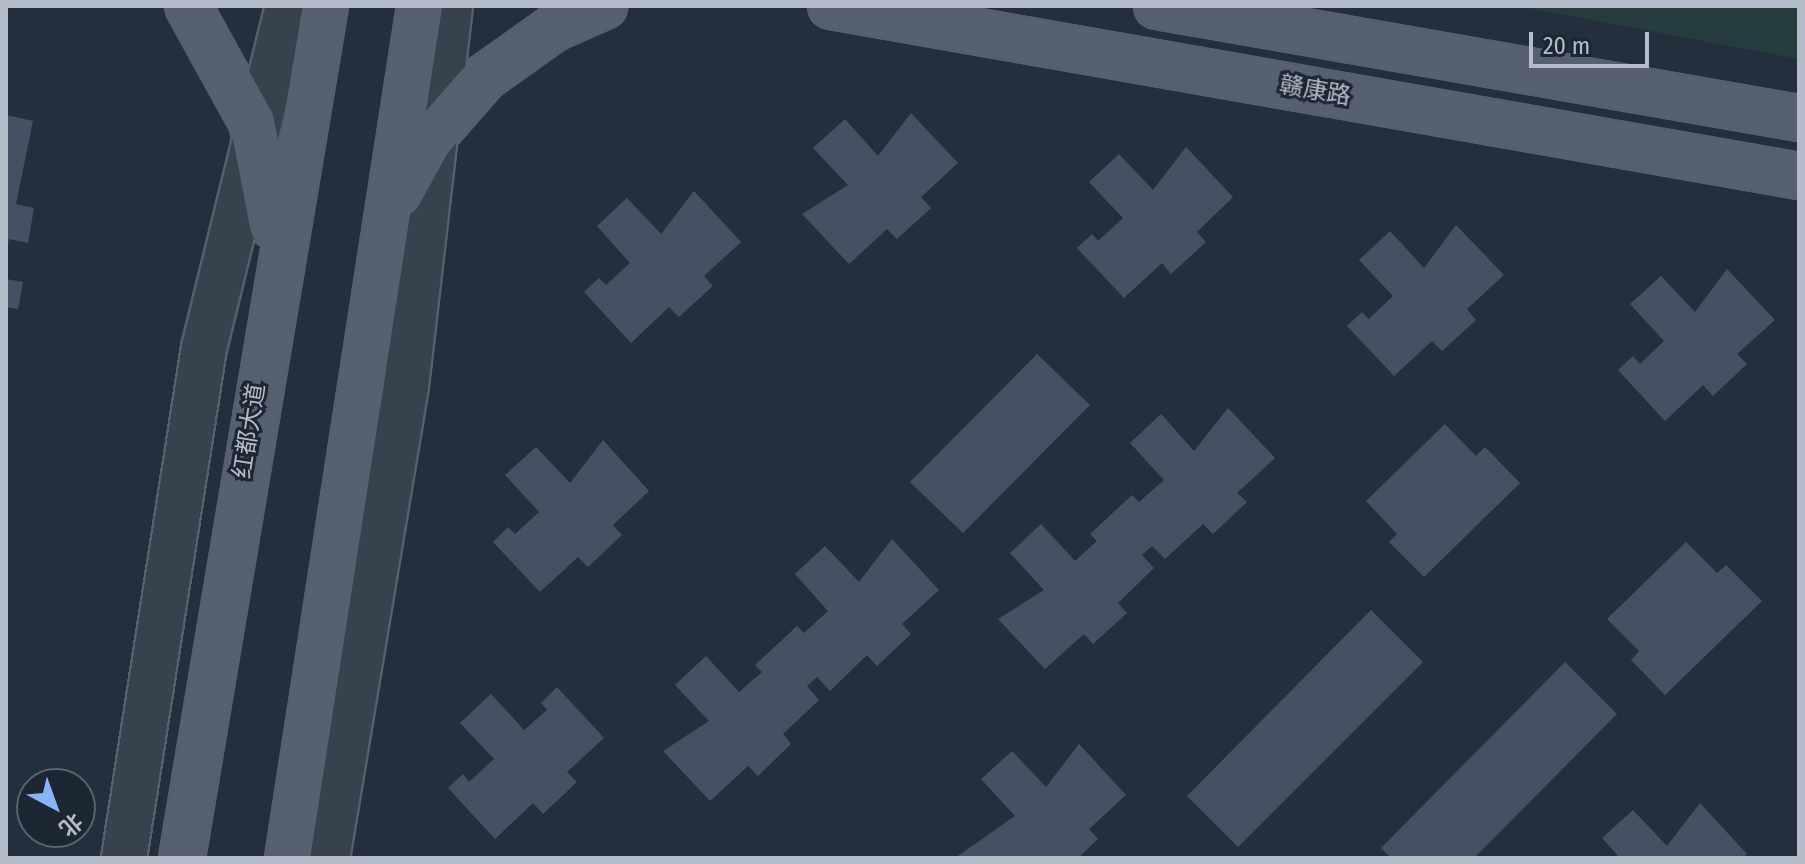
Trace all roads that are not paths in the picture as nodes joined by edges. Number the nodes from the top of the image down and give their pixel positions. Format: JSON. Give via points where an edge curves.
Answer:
{"nodes":[{"id":1,"x":188,"y":6,"type":"edge"},
{"id":2,"x":288,"y":6,"type":"edge"},
{"id":3,"x":325,"y":6,"type":"edge"},
{"id":4,"x":420,"y":6,"type":"edge"},
{"id":5,"x":450,"y":6,"type":"edge"},
{"id":6,"x":604,"y":6,"type":"edge"},
{"id":7,"x":831,"y":6,"type":"edge"},
{"id":8,"x":1157,"y":6,"type":"edge"},
{"id":9,"x":1799,"y":118,"type":"edge"},
{"id":10,"x":438,"y":129,"type":"junction"},
{"id":11,"x":258,"y":141,"type":"junction"},
{"id":12,"x":1799,"y":176,"type":"edge"},
{"id":13,"x":371,"y":299,"type":"junction"},
{"id":14,"x":270,"y":306,"type":"junction"},
{"id":15,"x":124,"y":858,"type":"edge"},
{"id":16,"x":182,"y":858,"type":"edge"},
{"id":17,"x":288,"y":858,"type":"edge"},
{"id":18,"x":327,"y":858,"type":"edge"}],
"edges":[{"from":1,"to":11,"type":"main road","via":[[234,79]]},
{"from":2,"to":11,"type":"street"},
{"from":3,"to":14,"type":"main road","name":"红都大道"},
{"from":4,"to":13,"type":"main road"},
{"from":5,"to":10,"type":"street"},
{"from":6,"to":10,"type":"main road","via":[[518,50]]},
{"from":7,"to":12,"type":"main road","name":"赣康路"},
{"from":8,"to":9,"type":"main road"},
{"from":10,"to":13,"type":"main road","via":[[390,217]]},
{"from":10,"to":18,"type":"street","via":[[406,386]]},
{"from":11,"to":14,"type":"main road","via":[[271,213]]},
{"from":11,"to":15,"type":"street","via":[[204,348]]},
{"from":13,"to":17,"type":"main road"},
{"from":14,"to":16,"type":"main road","name":"红都大道"}]}
